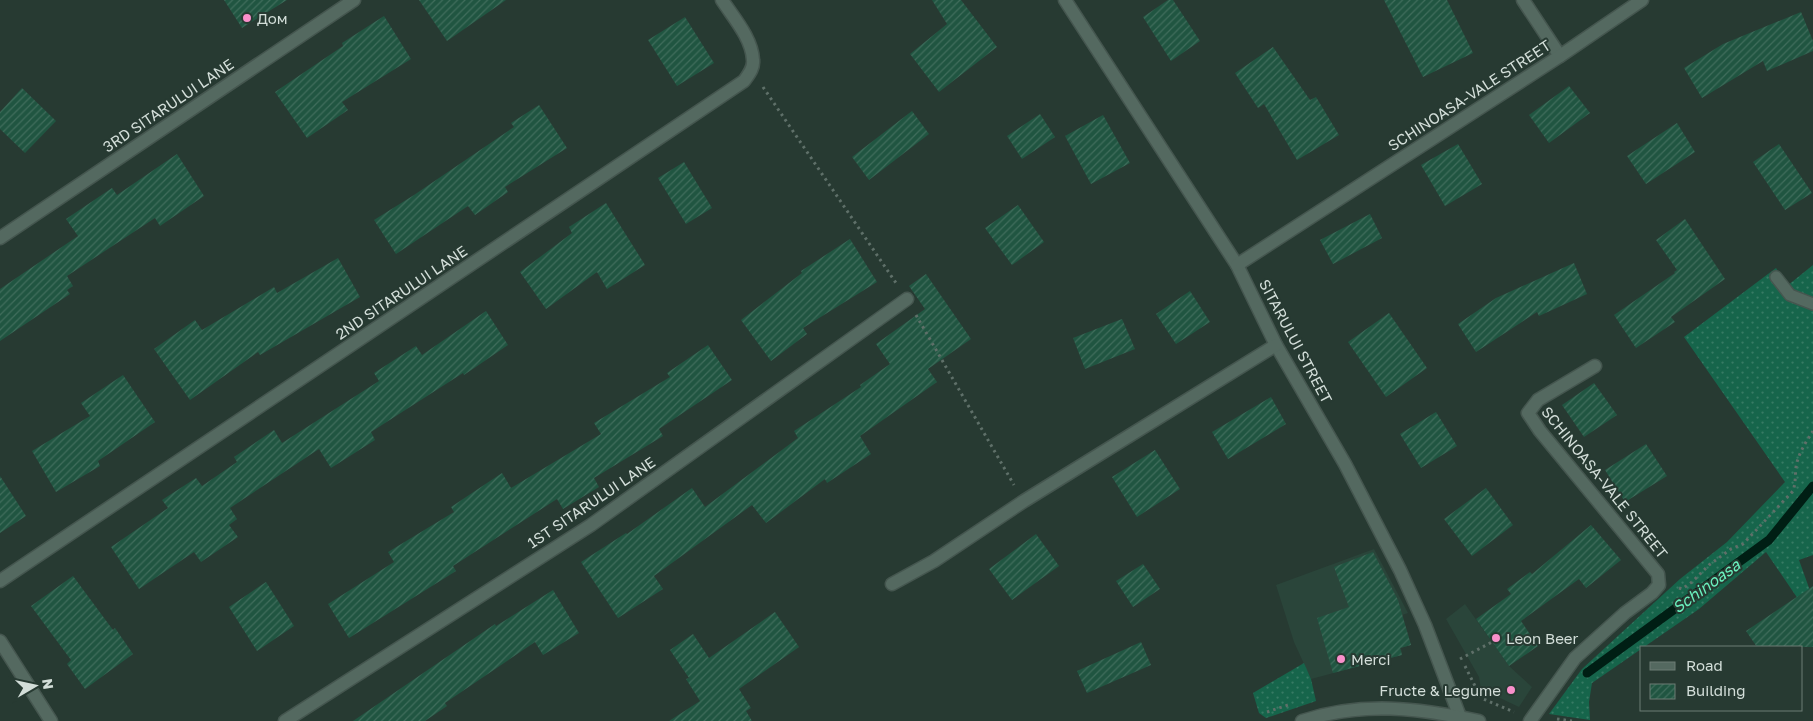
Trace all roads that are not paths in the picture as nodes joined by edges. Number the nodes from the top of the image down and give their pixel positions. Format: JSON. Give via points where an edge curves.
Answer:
{"nodes":[{"id":1,"x":354,"y":0,"type":"edge"},
{"id":2,"x":722,"y":0,"type":"edge"},
{"id":3,"x":1065,"y":0,"type":"edge"},
{"id":4,"x":1523,"y":0,"type":"edge"},
{"id":5,"x":1642,"y":0,"type":"edge"},
{"id":6,"x":1560,"y":56,"type":"junction"},
{"id":7,"x":0,"y":238,"type":"edge"},
{"id":8,"x":1237,"y":265,"type":"junction"},
{"id":9,"x":1776,"y":277,"type":"dead end"},
{"id":10,"x":907,"y":300,"type":"road end"},
{"id":11,"x":1813,"y":304,"type":"edge"},
{"id":12,"x":1276,"y":345,"type":"junction"},
{"id":13,"x":1595,"y":366,"type":"dead end"},
{"id":14,"x":0,"y":581,"type":"edge"},
{"id":15,"x":892,"y":584,"type":"dead end"},
{"id":16,"x":0,"y":640,"type":"edge"},
{"id":17,"x":1460,"y":717,"type":"junction"},
{"id":18,"x":1532,"y":718,"type":"edge"},
{"id":19,"x":51,"y":721,"type":"edge"},
{"id":20,"x":285,"y":721,"type":"edge"},
{"id":21,"x":1302,"y":721,"type":"edge"},
{"id":22,"x":1478,"y":721,"type":"edge"}],
"edges":[{"from":1,"to":7,"type":"street","name":"3RD SITARULUI LANE"},
{"from":2,"to":14,"type":"street","name":"2ND SITARULUI LANE","via":[[742,31],[753,59],[752,70],[744,81]]},
{"from":3,"to":8,"type":"street","name":"SITARULUI STREET"},
{"from":4,"to":6,"type":"street"},
{"from":5,"to":6,"type":"street","name":"SCHINOASA-VALE STREET"},
{"from":6,"to":8,"type":"street","name":"SCHINOASA-VALE STREET"},
{"from":8,"to":12,"type":"street","name":"SITARULUI STREET"},
{"from":9,"to":11,"type":"lane","via":[[1790,295]]},
{"from":10,"to":20,"type":"street","name":"1ST SITARULUI LANE","via":[[591,524]]},
{"from":12,"to":15,"type":"street","via":[[1024,501],[934,561]]},
{"from":12,"to":17,"type":"street","name":"SITARULUI STREET","via":[[1345,464],[1400,570]]},
{"from":13,"to":18,"type":"street","name":"SCHINOASA-VALE STREET","via":[[1538,400],[1528,413],[1658,574],[1659,585],[1575,658]]},
{"from":16,"to":19,"type":"street"},
{"from":17,"to":21,"type":"street","via":[[1394,708],[1327,713]]},
{"from":17,"to":22,"type":"street"}]}
